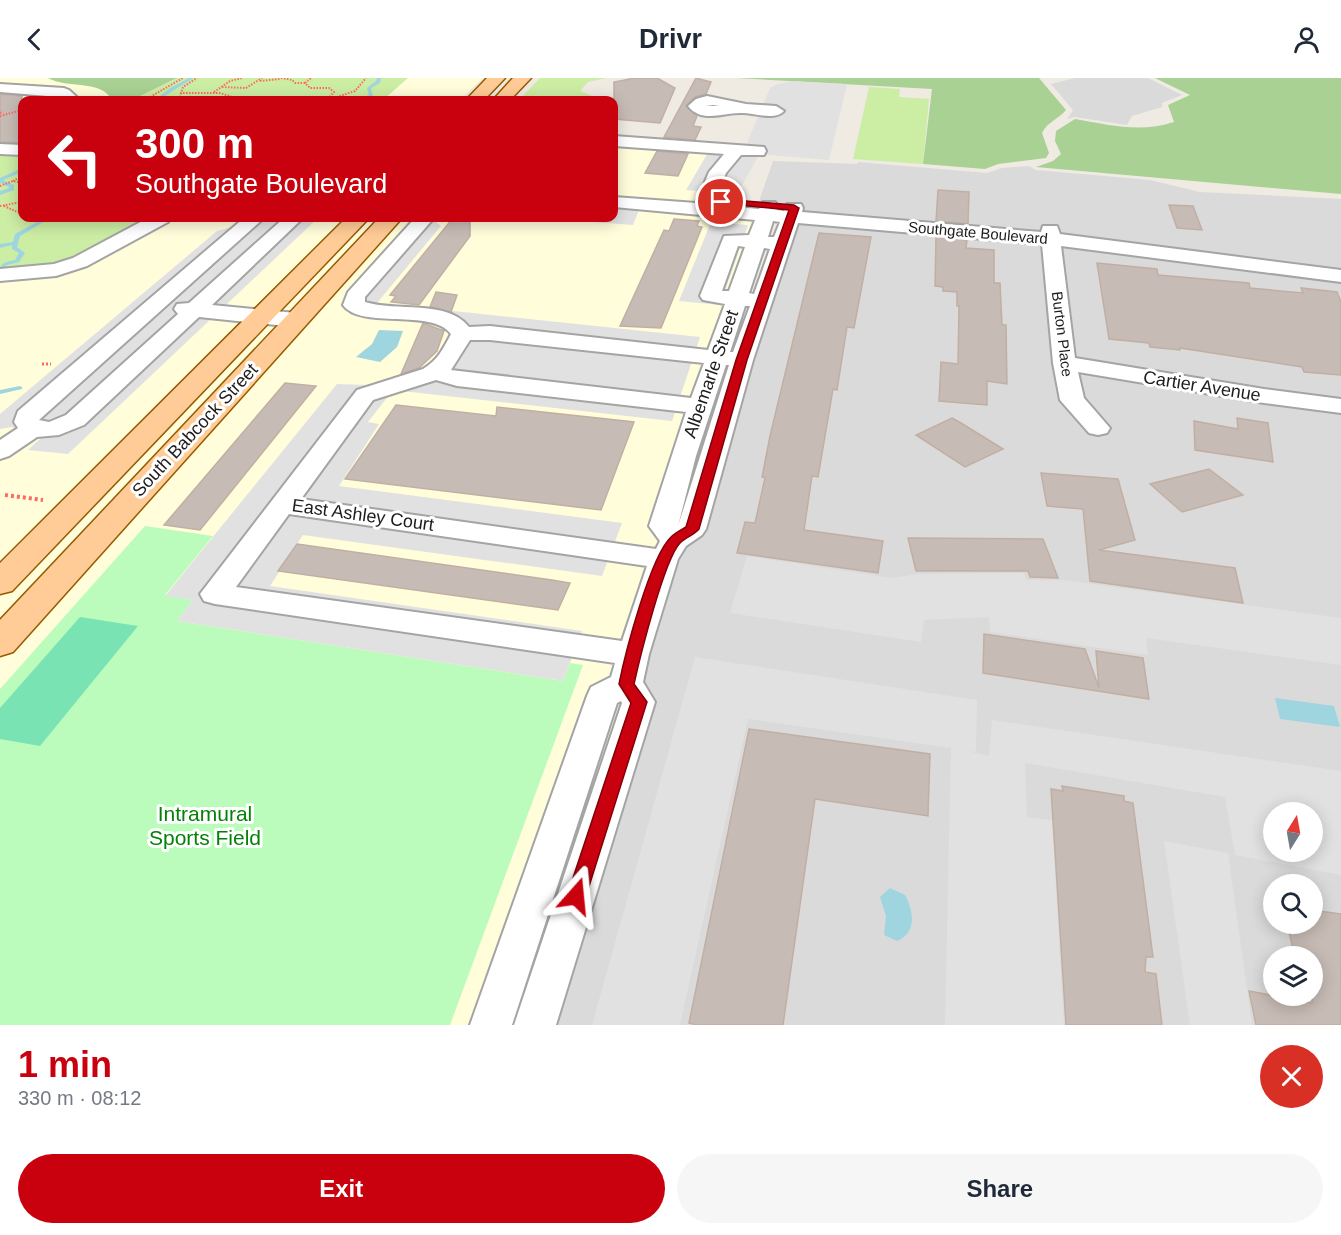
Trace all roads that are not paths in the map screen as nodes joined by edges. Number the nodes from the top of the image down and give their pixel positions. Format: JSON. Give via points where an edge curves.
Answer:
{"nodes":[{"id":1,"x":497,"y":78,"type":"edge"},
{"id":2,"x":523,"y":78,"type":"edge"},
{"id":3,"x":0,"y":88,"type":"edge"},
{"id":4,"x":43,"y":96,"type":"edge"},
{"id":5,"x":67,"y":96,"type":"edge"},
{"id":6,"x":478,"y":96,"type":"edge"},
{"id":7,"x":505,"y":96,"type":"edge"},
{"id":8,"x":739,"y":108,"type":"dead end"},
{"id":9,"x":776,"y":111,"type":"dead end"},
{"id":10,"x":618,"y":141,"type":"edge"},
{"id":11,"x":0,"y":149,"type":"edge"},
{"id":12,"x":18,"y":150,"type":"edge"},
{"id":13,"x":736,"y":150,"type":"junction"},
{"id":14,"x":758,"y":151,"type":"dead end"},
{"id":15,"x":618,"y":193,"type":"edge"},
{"id":16,"x":618,"y":202,"type":"edge"},
{"id":17,"x":705,"y":205,"type":"junction"},
{"id":18,"x":767,"y":210,"type":"junction"},
{"id":19,"x":793,"y":212,"type":"junction"},
{"id":20,"x":154,"y":222,"type":"edge"},
{"id":21,"x":250,"y":222,"type":"edge"},
{"id":22,"x":290,"y":222,"type":"edge"},
{"id":23,"x":354,"y":222,"type":"edge"},
{"id":24,"x":387,"y":222,"type":"edge"},
{"id":25,"x":421,"y":222,"type":"edge"},
{"id":26,"x":1050,"y":235,"type":"junction"},
{"id":27,"x":757,"y":242,"type":"junction"},
{"id":28,"x":781,"y":244,"type":"junction"},
{"id":29,"x":1341,"y":265,"type":"edge"},
{"id":30,"x":0,"y":275,"type":"edge"},
{"id":31,"x":1341,"y":276,"type":"edge"},
{"id":32,"x":737,"y":298,"type":"junction"},
{"id":33,"x":763,"y":301,"type":"junction"},
{"id":34,"x":154,"y":306,"type":"junction"},
{"id":35,"x":196,"y":310,"type":"junction"},
{"id":36,"x":261,"y":316,"type":"junction"},
{"id":37,"x":296,"y":320,"type":"junction"},
{"id":38,"x":462,"y":334,"type":"junction"},
{"id":39,"x":716,"y":357,"type":"junction"},
{"id":40,"x":742,"y":360,"type":"junction"},
{"id":41,"x":1064,"y":363,"type":"junction"},
{"id":42,"x":435,"y":373,"type":"junction"},
{"id":43,"x":701,"y":403,"type":"junction"},
{"id":44,"x":729,"y":403,"type":"junction"},
{"id":45,"x":1341,"y":406,"type":"edge"},
{"id":46,"x":34,"y":428,"type":"junction"},
{"id":47,"x":1098,"y":428,"type":"dead end"},
{"id":48,"x":0,"y":451,"type":"edge"},
{"id":49,"x":679,"y":469,"type":"junction"},
{"id":50,"x":710,"y":472,"type":"junction"},
{"id":51,"x":283,"y":505,"type":"junction"},
{"id":52,"x":669,"y":549,"type":"junction"},
{"id":53,"x":0,"y":583,"type":"edge"},
{"id":54,"x":0,"y":644,"type":"edge"},
{"id":55,"x":630,"y":669,"type":"junction"},
{"id":56,"x":491,"y":1025,"type":"edge"},
{"id":57,"x":535,"y":1025,"type":"edge"}],
"edges":[{"from":1,"to":6,"type":"main road"},
{"from":2,"to":7,"type":"main road"},
{"from":3,"to":4,"type":"street"},
{"from":4,"to":5,"type":"street"},
{"from":8,"to":9,"type":"street"},
{"from":10,"to":13,"type":"street"},
{"from":11,"to":12,"type":"street"},
{"from":13,"to":14,"type":"street"},
{"from":13,"to":17,"type":"street","via":[[718,172]]},
{"from":15,"to":17,"type":"street","name":"Southgate Boulevard"},
{"from":16,"to":17,"type":"street","name":"Southgate Boulevard"},
{"from":17,"to":18,"type":"street","name":"Southgate Boulevard"},
{"from":18,"to":19,"type":"street","name":"Southgate Boulevard"},
{"from":18,"to":27,"type":"street","name":"Albemarle Street"},
{"from":19,"to":26,"type":"street","name":"Southgate Boulevard"},
{"from":19,"to":28,"type":"street","name":"Albemarle Street"},
{"from":20,"to":30,"type":"street","via":[[80,262],[56,270]]},
{"from":21,"to":34,"type":"street"},
{"from":22,"to":35,"type":"street"},
{"from":23,"to":36,"type":"main road","name":"South Babcock Street"},
{"from":24,"to":37,"type":"main road","name":"South Babcock Street"},
{"from":25,"to":38,"type":"street","via":[[355,296],[354,305],[365,311],[452,322]]},
{"from":26,"to":29,"type":"street","name":"Southgate Boulevard"},
{"from":26,"to":31,"type":"street","name":"Southgate Boulevard"},
{"from":26,"to":41,"type":"street","name":"Burton Place"},
{"from":27,"to":28,"type":"street"},
{"from":27,"to":32,"type":"street","name":"Albemarle Street"},
{"from":28,"to":33,"type":"street","name":"Albemarle Street"},
{"from":32,"to":33,"type":"street"},
{"from":32,"to":39,"type":"street","name":"Albemarle Street"},
{"from":33,"to":40,"type":"street","name":"Albemarle Street"},
{"from":34,"to":35,"type":"street"},
{"from":34,"to":46,"type":"street","via":[[27,416],[26,422]]},
{"from":35,"to":36,"type":"street"},
{"from":35,"to":46,"type":"street","via":[[75,420],[44,431]]},
{"from":36,"to":37,"type":"street"},
{"from":36,"to":53,"type":"main road","name":"South Babcock Street"},
{"from":37,"to":54,"type":"main road","name":"South Babcock Street"},
{"from":38,"to":39,"type":"street","via":[[490,333]]},
{"from":38,"to":42,"type":"street","via":[[449,359]]},
{"from":39,"to":40,"type":"street"},
{"from":39,"to":43,"type":"street","name":"Albemarle Street"},
{"from":40,"to":44,"type":"street","name":"Albemarle Street"},
{"from":41,"to":45,"type":"street","name":"Cartier Avenue"},
{"from":41,"to":47,"type":"street","name":"Burton Place","via":[[1072,400]]},
{"from":42,"to":43,"type":"street","via":[[457,379]]},
{"from":42,"to":51,"type":"street","name":"East Ashley Court","via":[[379,387],[365,395]]},
{"from":43,"to":44,"type":"street"},
{"from":43,"to":49,"type":"street","name":"Albemarle Street"},
{"from":44,"to":50,"type":"street","name":"Albemarle Street"},
{"from":46,"to":48,"type":"street"},
{"from":49,"to":50,"type":"street"},
{"from":49,"to":52,"type":"street","name":"Albemarle Street","via":[[663,526]]},
{"from":50,"to":52,"type":"street","name":"Albemarle Street","via":[[692,529]]},
{"from":51,"to":52,"type":"street","name":"East Ashley Court"},
{"from":51,"to":55,"type":"street","via":[[215,594]]},
{"from":52,"to":55,"type":"street","name":"Albemarle Street"},
{"from":55,"to":56,"type":"street","via":[[603,696]]},
{"from":55,"to":57,"type":"street","via":[[639,702]]}]}
